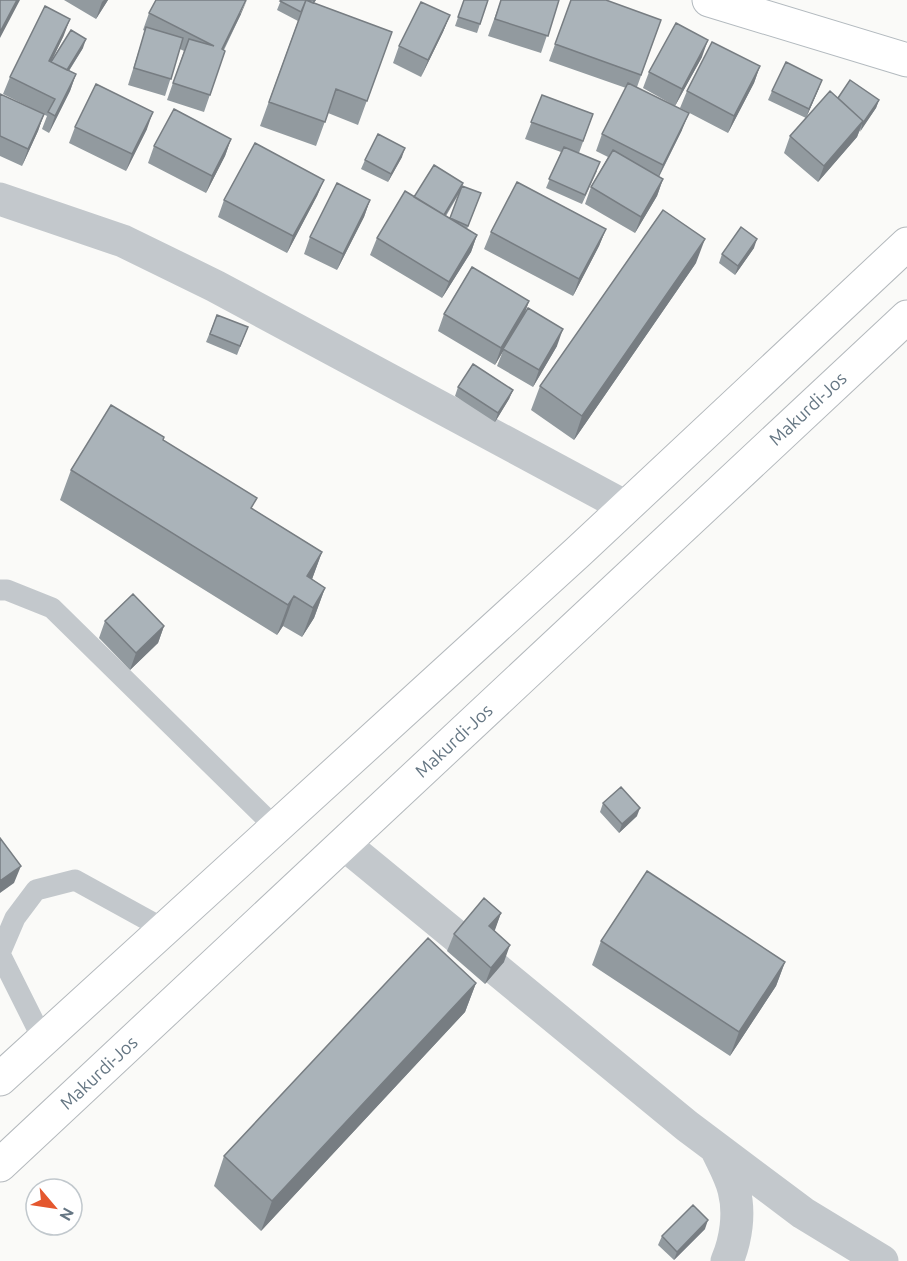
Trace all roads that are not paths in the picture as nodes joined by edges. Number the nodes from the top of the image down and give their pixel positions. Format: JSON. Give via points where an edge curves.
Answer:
{"nodes":[{"id":1,"x":709,"y":0,"type":"edge"},
{"id":2,"x":907,"y":60,"type":"edge"},
{"id":3,"x":0,"y":199,"type":"edge"},
{"id":4,"x":907,"y":244,"type":"edge"},
{"id":5,"x":907,"y":316,"type":"edge"},
{"id":6,"x":626,"y":507,"type":"junction"},
{"id":7,"x":0,"y":590,"type":"edge"},
{"id":8,"x":276,"y":828,"type":"junction"},
{"id":9,"x":344,"y":844,"type":"junction"},
{"id":10,"x":164,"y":929,"type":"junction"},
{"id":11,"x":0,"y":954,"type":"edge"},
{"id":12,"x":43,"y":1040,"type":"junction"},
{"id":13,"x":0,"y":1079,"type":"edge"},
{"id":14,"x":717,"y":1148,"type":"junction"},
{"id":15,"x":0,"y":1165,"type":"edge"},
{"id":16,"x":727,"y":1261,"type":"edge"},
{"id":17,"x":882,"y":1261,"type":"edge"}],
"edges":[{"from":1,"to":2,"type":"main road"},
{"from":3,"to":6,"type":"street","via":[[123,241],[215,286]]},
{"from":4,"to":6,"type":"main road"},
{"from":5,"to":9,"type":"main road","name":"Makurdi-Jos"},
{"from":6,"to":8,"type":"main road"},
{"from":7,"to":8,"type":"lane","via":[[52,608]]},
{"from":8,"to":10,"type":"main road"},
{"from":9,"to":14,"type":"street"},
{"from":9,"to":15,"type":"main road","name":"Makurdi-Jos"},
{"from":10,"to":11,"type":"lane","via":[[75,880],[36,890],[15,918]]},
{"from":10,"to":12,"type":"main road"},
{"from":11,"to":12,"type":"lane"},
{"from":12,"to":13,"type":"main road"},
{"from":14,"to":16,"type":"street","via":[[734,1190],[737,1212]]},
{"from":14,"to":17,"type":"street","via":[[803,1213]]}]}
